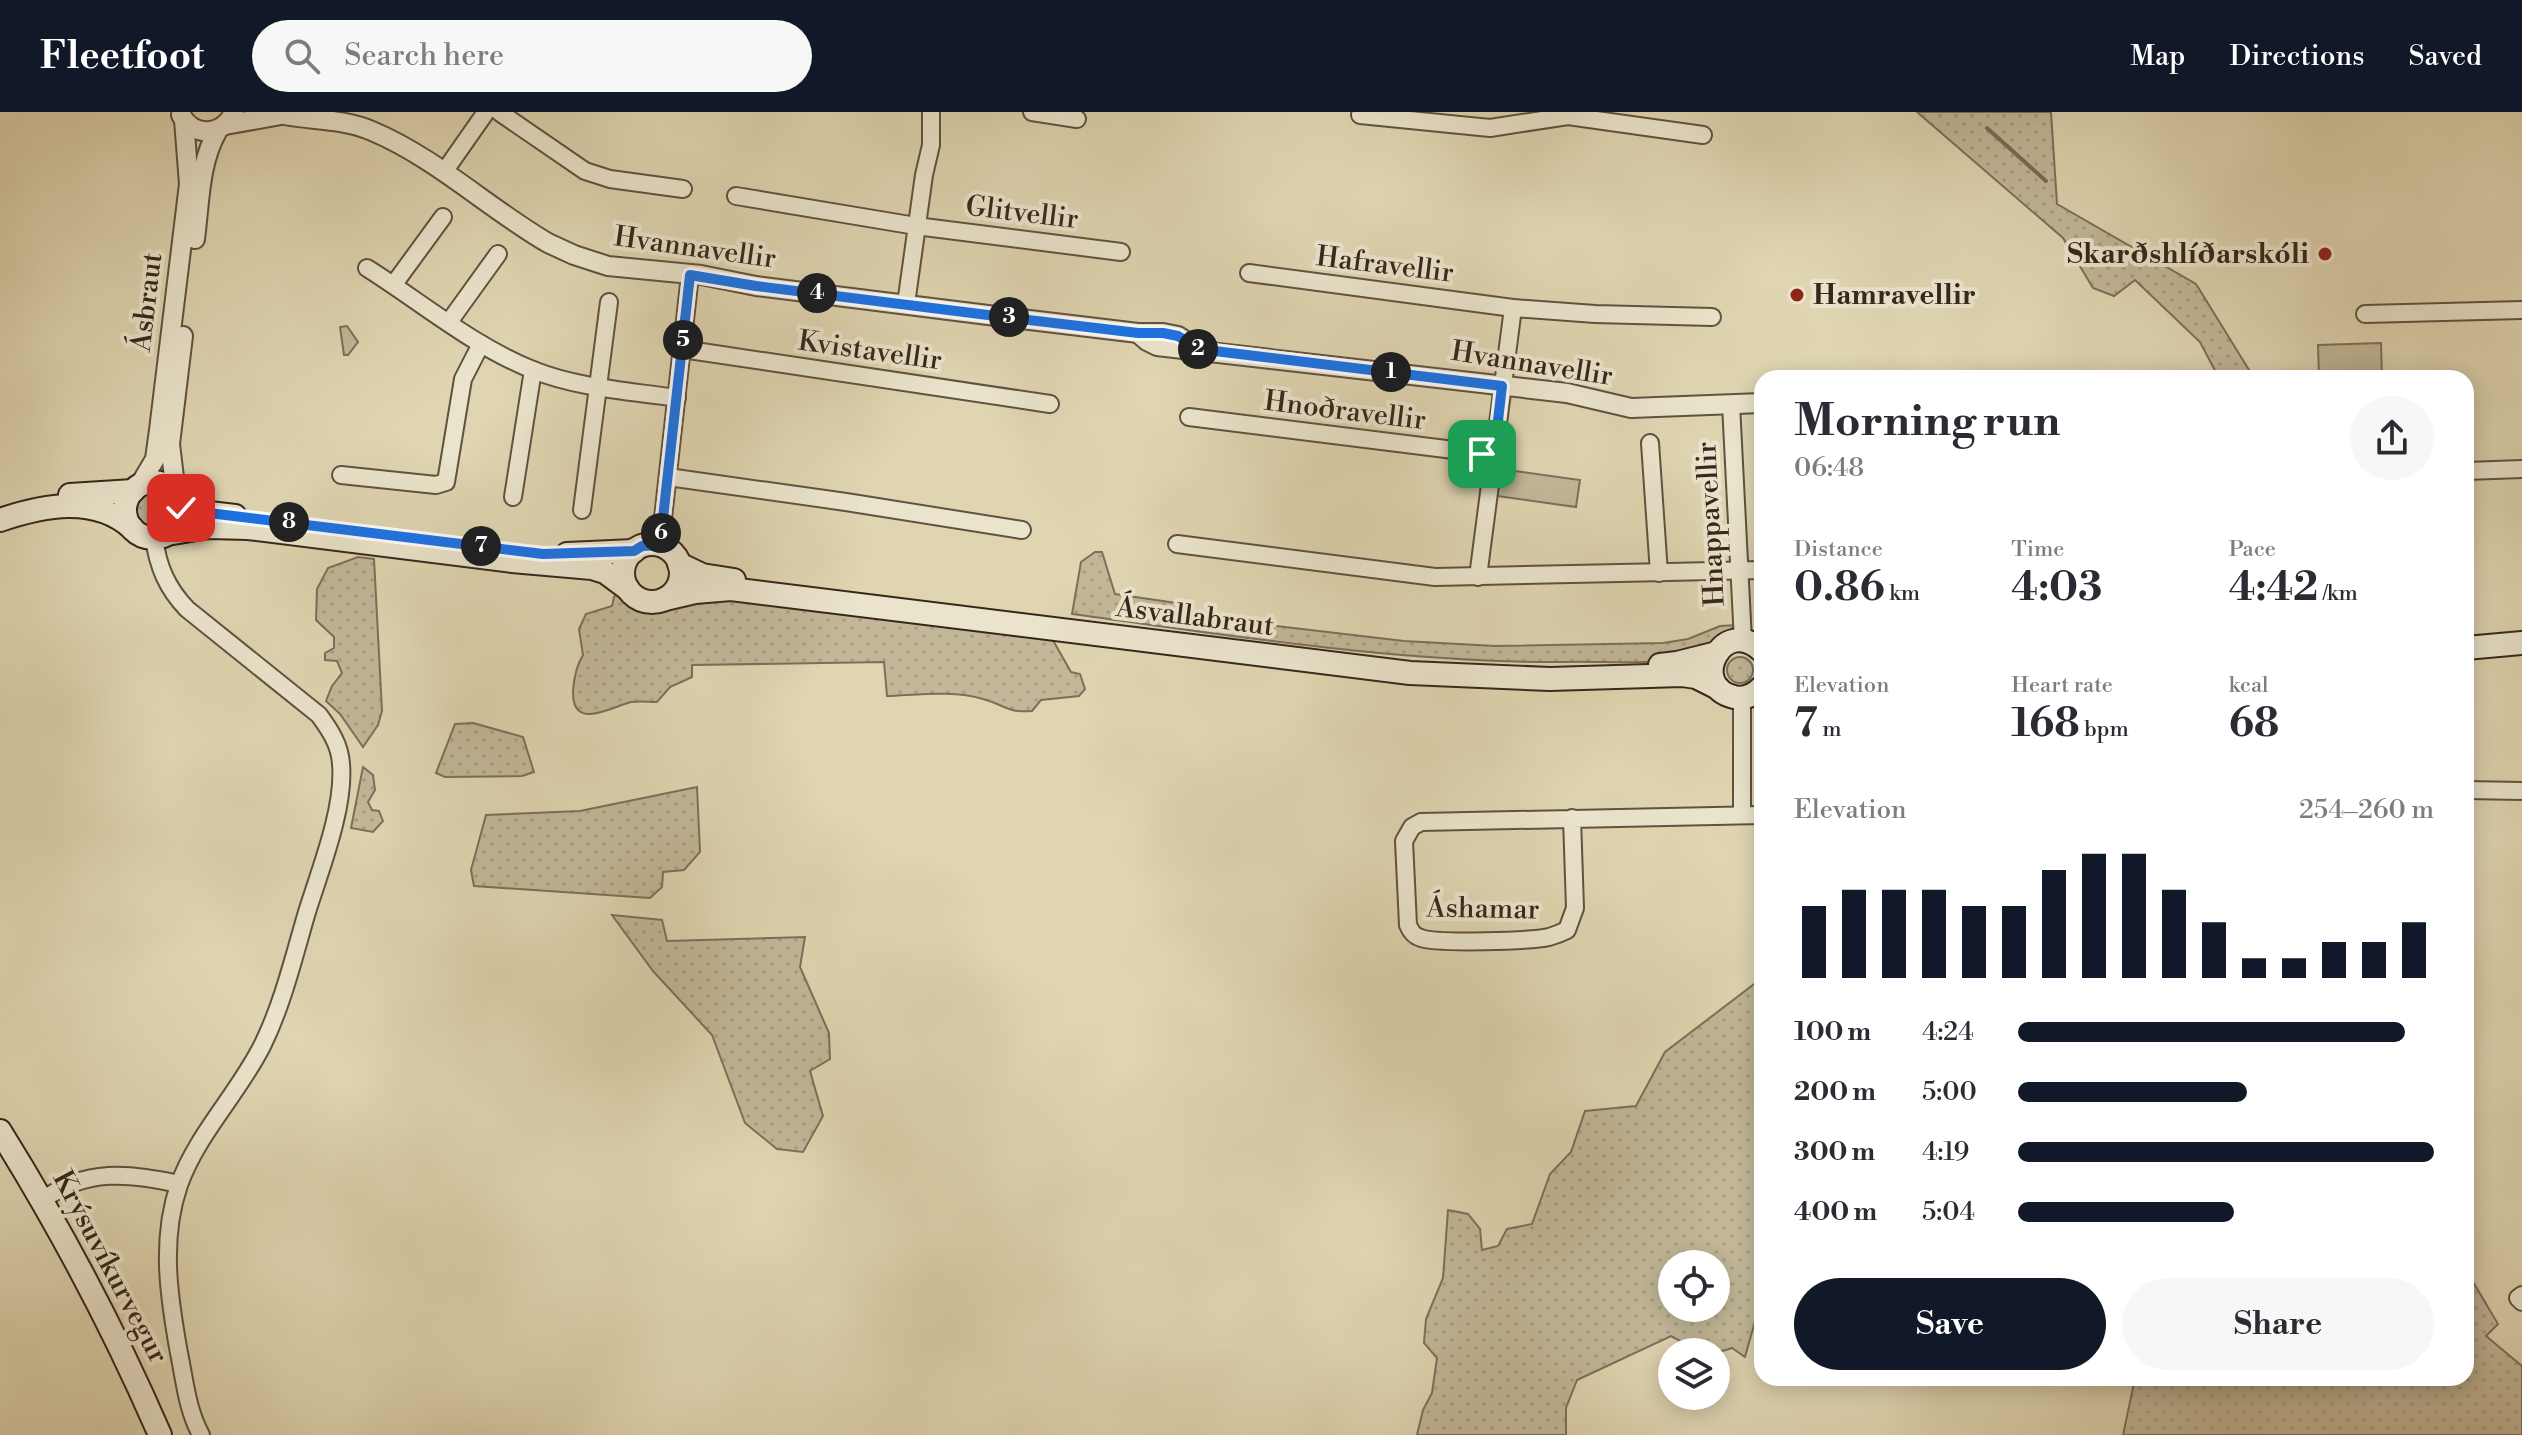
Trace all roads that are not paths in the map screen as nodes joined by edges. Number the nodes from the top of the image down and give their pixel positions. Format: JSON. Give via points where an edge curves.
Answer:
{"nodes":[{"id":1,"x":486,"y":112,"type":"edge"},
{"id":2,"x":499,"y":112,"type":"edge"},
{"id":3,"x":931,"y":112,"type":"edge"},
{"id":4,"x":1032,"y":112,"type":"edge"},
{"id":5,"x":180,"y":114,"type":"edge"},
{"id":6,"x":275,"y":114,"type":"edge"},
{"id":7,"x":1360,"y":115,"type":"dead end"},
{"id":8,"x":1536,"y":116,"type":"edge"},
{"id":9,"x":1077,"y":119,"type":"dead end"},
{"id":10,"x":226,"y":122,"type":"edge"},
{"id":11,"x":1703,"y":135,"type":"dead end"},
{"id":12,"x":444,"y":172,"type":"junction"},
{"id":13,"x":683,"y":189,"type":"dead end"},
{"id":14,"x":736,"y":196,"type":"dead end"},
{"id":15,"x":443,"y":217,"type":"dead end"},
{"id":16,"x":916,"y":226,"type":"junction"},
{"id":17,"x":1121,"y":252,"type":"dead end"},
{"id":18,"x":498,"y":254,"type":"dead end"},
{"id":19,"x":367,"y":268,"type":"dead end"},
{"id":20,"x":1249,"y":273,"type":"dead end"},
{"id":21,"x":690,"y":275,"type":"junction"},
{"id":22,"x":394,"y":284,"type":"junction"},
{"id":23,"x":609,"y":302,"type":"dead end"},
{"id":24,"x":906,"y":304,"type":"junction"},
{"id":25,"x":1513,"y":308,"type":"junction"},
{"id":26,"x":2522,"y":310,"type":"edge"},
{"id":27,"x":2365,"y":314,"type":"dead end"},
{"id":28,"x":1712,"y":317,"type":"dead end"},
{"id":29,"x":449,"y":322,"type":"junction"},
{"id":30,"x":481,"y":344,"type":"junction"},
{"id":31,"x":682,"y":349,"type":"junction"},
{"id":32,"x":533,"y":370,"type":"junction"},
{"id":33,"x":598,"y":386,"type":"junction"},
{"id":34,"x":1502,"y":386,"type":"junction"},
{"id":35,"x":677,"y":398,"type":"junction"},
{"id":36,"x":1754,"y":403,"type":"edge"},
{"id":37,"x":1050,"y":404,"type":"dead end"},
{"id":38,"x":1731,"y":404,"type":"junction"},
{"id":39,"x":1189,"y":417,"type":"dead end"},
{"id":40,"x":1650,"y":443,"type":"dead end"},
{"id":41,"x":1494,"y":455,"type":"junction"},
{"id":42,"x":2522,"y":469,"type":"edge"},
{"id":43,"x":2474,"y":471,"type":"edge"},
{"id":44,"x":341,"y":475,"type":"dead end"},
{"id":45,"x":668,"y":477,"type":"junction"},
{"id":46,"x":136,"y":488,"type":"junction"},
{"id":47,"x":178,"y":497,"type":"junction"},
{"id":48,"x":513,"y":497,"type":"dead end"},
{"id":49,"x":0,"y":509,"type":"edge"},
{"id":50,"x":582,"y":510,"type":"dead end"},
{"id":51,"x":0,"y":520,"type":"edge"},
{"id":52,"x":132,"y":528,"type":"junction"},
{"id":53,"x":1022,"y":530,"type":"dead end"},
{"id":54,"x":160,"y":536,"type":"junction"},
{"id":55,"x":1177,"y":544,"type":"dead end"},
{"id":56,"x":660,"y":545,"type":"junction"},
{"id":57,"x":634,"y":551,"type":"junction"},
{"id":58,"x":679,"y":564,"type":"junction"},
{"id":59,"x":1739,"y":570,"type":"junction"},
{"id":60,"x":1754,"y":570,"type":"edge"},
{"id":61,"x":1659,"y":573,"type":"junction"},
{"id":62,"x":1478,"y":577,"type":"junction"},
{"id":63,"x":628,"y":589,"type":"junction"},
{"id":64,"x":665,"y":599,"type":"junction"},
{"id":65,"x":2522,"y":643,"type":"edge"},
{"id":66,"x":1752,"y":646,"type":"edge"},
{"id":67,"x":2474,"y":647,"type":"edge"},
{"id":68,"x":1717,"y":653,"type":"junction"},
{"id":69,"x":2474,"y":656,"type":"edge"},
{"id":70,"x":2522,"y":656,"type":"edge"},
{"id":71,"x":1718,"y":688,"type":"junction"},
{"id":72,"x":1754,"y":691,"type":"edge"},
{"id":73,"x":1754,"y":709,"type":"edge"},
{"id":74,"x":2474,"y":790,"type":"edge"},
{"id":75,"x":2522,"y":791,"type":"edge"},
{"id":76,"x":1742,"y":815,"type":"junction"},
{"id":77,"x":1754,"y":815,"type":"edge"},
{"id":78,"x":1572,"y":818,"type":"junction"},
{"id":79,"x":0,"y":1131,"type":"edge"},
{"id":80,"x":179,"y":1184,"type":"junction"},
{"id":81,"x":43,"y":1200,"type":"junction"},
{"id":82,"x":2522,"y":1295,"type":"edge"},
{"id":83,"x":2522,"y":1302,"type":"edge"},
{"id":84,"x":160,"y":1435,"type":"edge"},
{"id":85,"x":201,"y":1435,"type":"edge"}],
"edges":[{"from":1,"to":12,"type":"street"},
{"from":2,"to":13,"type":"street","via":[[585,171]]},
{"from":3,"to":16,"type":"street","via":[[931,145]]},
{"from":4,"to":9,"type":"street"},
{"from":5,"to":10,"type":"street","via":[[203,132]]},
{"from":5,"to":46,"type":"street","name":"Ásbraut","via":[[189,184],[158,440],[153,462]]},
{"from":6,"to":10,"type":"street","name":"Hvannavellir"},
{"from":6,"to":12,"type":"street","name":"Hvannavellir","via":[[369,129]]},
{"from":7,"to":8,"type":"street","via":[[1490,128]]},
{"from":8,"to":11,"type":"street"},
{"from":10,"to":47,"type":"street","name":"Ásbraut","via":[[207,149],[203,165],[171,433]]},
{"from":12,"to":21,"type":"street","name":"Hvannavellir","via":[[526,230],[574,255],[608,266]]},
{"from":14,"to":16,"type":"street","name":"Glitvellir"},
{"from":15,"to":22,"type":"street"},
{"from":16,"to":17,"type":"street","name":"Glitvellir"},
{"from":16,"to":24,"type":"street"},
{"from":18,"to":29,"type":"street"},
{"from":19,"to":22,"type":"street"},
{"from":20,"to":25,"type":"street","name":"Hafravellir"},
{"from":21,"to":24,"type":"street","name":"Hvannavellir"},
{"from":21,"to":31,"type":"street"},
{"from":22,"to":29,"type":"street"},
{"from":23,"to":33,"type":"street"},
{"from":24,"to":34,"type":"street","name":"Hvannavellir","via":[[1138,333],[1152,344],[1184,349]]},
{"from":25,"to":28,"type":"street","name":"Hafravellir"},
{"from":25,"to":34,"type":"street"},
{"from":26,"to":27,"type":"street"},
{"from":29,"to":30,"type":"street"},
{"from":30,"to":32,"type":"street"},
{"from":30,"to":44,"type":"street","via":[[463,379],[446,482]]},
{"from":31,"to":35,"type":"street"},
{"from":31,"to":37,"type":"street","name":"Kvistavellir"},
{"from":32,"to":33,"type":"street"},
{"from":32,"to":48,"type":"street"},
{"from":33,"to":35,"type":"street"},
{"from":33,"to":50,"type":"street"},
{"from":34,"to":38,"type":"street","name":"Hvannavellir","via":[[1567,393],[1631,408]]},
{"from":34,"to":41,"type":"street"},
{"from":35,"to":45,"type":"street"},
{"from":36,"to":38,"type":"street","name":"Hvannavellir"},
{"from":38,"to":59,"type":"street","name":"Hnappavellir"},
{"from":39,"to":41,"type":"street","name":"Hnoðravellir"},
{"from":40,"to":61,"type":"street"},
{"from":41,"to":62,"type":"street"},
{"from":42,"to":43,"type":"street"},
{"from":45,"to":53,"type":"street"},
{"from":45,"to":56,"type":"street"},
{"from":46,"to":47,"type":"main road","via":[[159,482]]},
{"from":46,"to":49,"type":"main road","via":[[32,499]]},
{"from":46,"to":52,"type":"main road","via":[[125,513]]},
{"from":47,"to":54,"type":"main road","via":[[178,523]]},
{"from":47,"to":57,"type":"main road","via":[[209,513],[527,552]]},
{"from":51,"to":52,"type":"main road","via":[[52,507],[91,507],[113,513]]},
{"from":52,"to":54,"type":"main road","via":[[145,537]]},
{"from":54,"to":63,"type":"main road","via":[[209,527],[248,528],[592,568]]},
{"from":54,"to":80,"type":"street","via":[[157,563],[171,592],[319,715],[341,761],[329,845],[275,1014],[251,1065]]},
{"from":55,"to":62,"type":"street","via":[[1379,572]]},
{"from":56,"to":57,"type":"main road"},
{"from":56,"to":58,"type":"main road"},
{"from":57,"to":63,"type":"main road","via":[[624,565]]},
{"from":58,"to":64,"type":"main road","via":[[677,588]]},
{"from":58,"to":68,"type":"main road","name":"Ásvallabraut","via":[[731,580],[1403,661],[1613,667],[1677,663]]},
{"from":59,"to":60,"type":"street"},
{"from":59,"to":61,"type":"street"},
{"from":59,"to":66,"type":"street","name":"Hnappavellir"},
{"from":61,"to":62,"type":"street"},
{"from":63,"to":64,"type":"main road","via":[[644,601]]},
{"from":64,"to":71,"type":"main road","name":"Ásvallabraut","via":[[731,589],[1364,669],[1524,678],[1682,675]]},
{"from":65,"to":67,"type":"main road"},
{"from":66,"to":68,"type":"main road","name":"Ásvallabraut","via":[[1728,643]]},
{"from":68,"to":71,"type":"main road","via":[[1712,673]]},
{"from":69,"to":70,"type":"main road"},
{"from":71,"to":72,"type":"main road","name":"Ásvallabraut","via":[[1729,695]]},
{"from":73,"to":76,"type":"street"},
{"from":74,"to":75,"type":"street"},
{"from":76,"to":77,"type":"street","name":"Áshamar"},
{"from":76,"to":78,"type":"street","name":"Áshamar"},
{"from":78,"to":78,"type":"street","name":"Áshamar","via":[[1575,908],[1567,930],[1546,938],[1467,941],[1425,940],[1411,932],[1404,841],[1412,827],[1421,822]]},
{"from":79,"to":81,"type":"main road","name":"Krýsuvíkurvegur"},
{"from":80,"to":81,"type":"street","via":[[103,1174]]},
{"from":80,"to":85,"type":"street","via":[[167,1259],[188,1405]]},
{"from":81,"to":84,"type":"main road","name":"Krýsuvíkurvegur"},
{"from":82,"to":83,"type":"street"}]}
